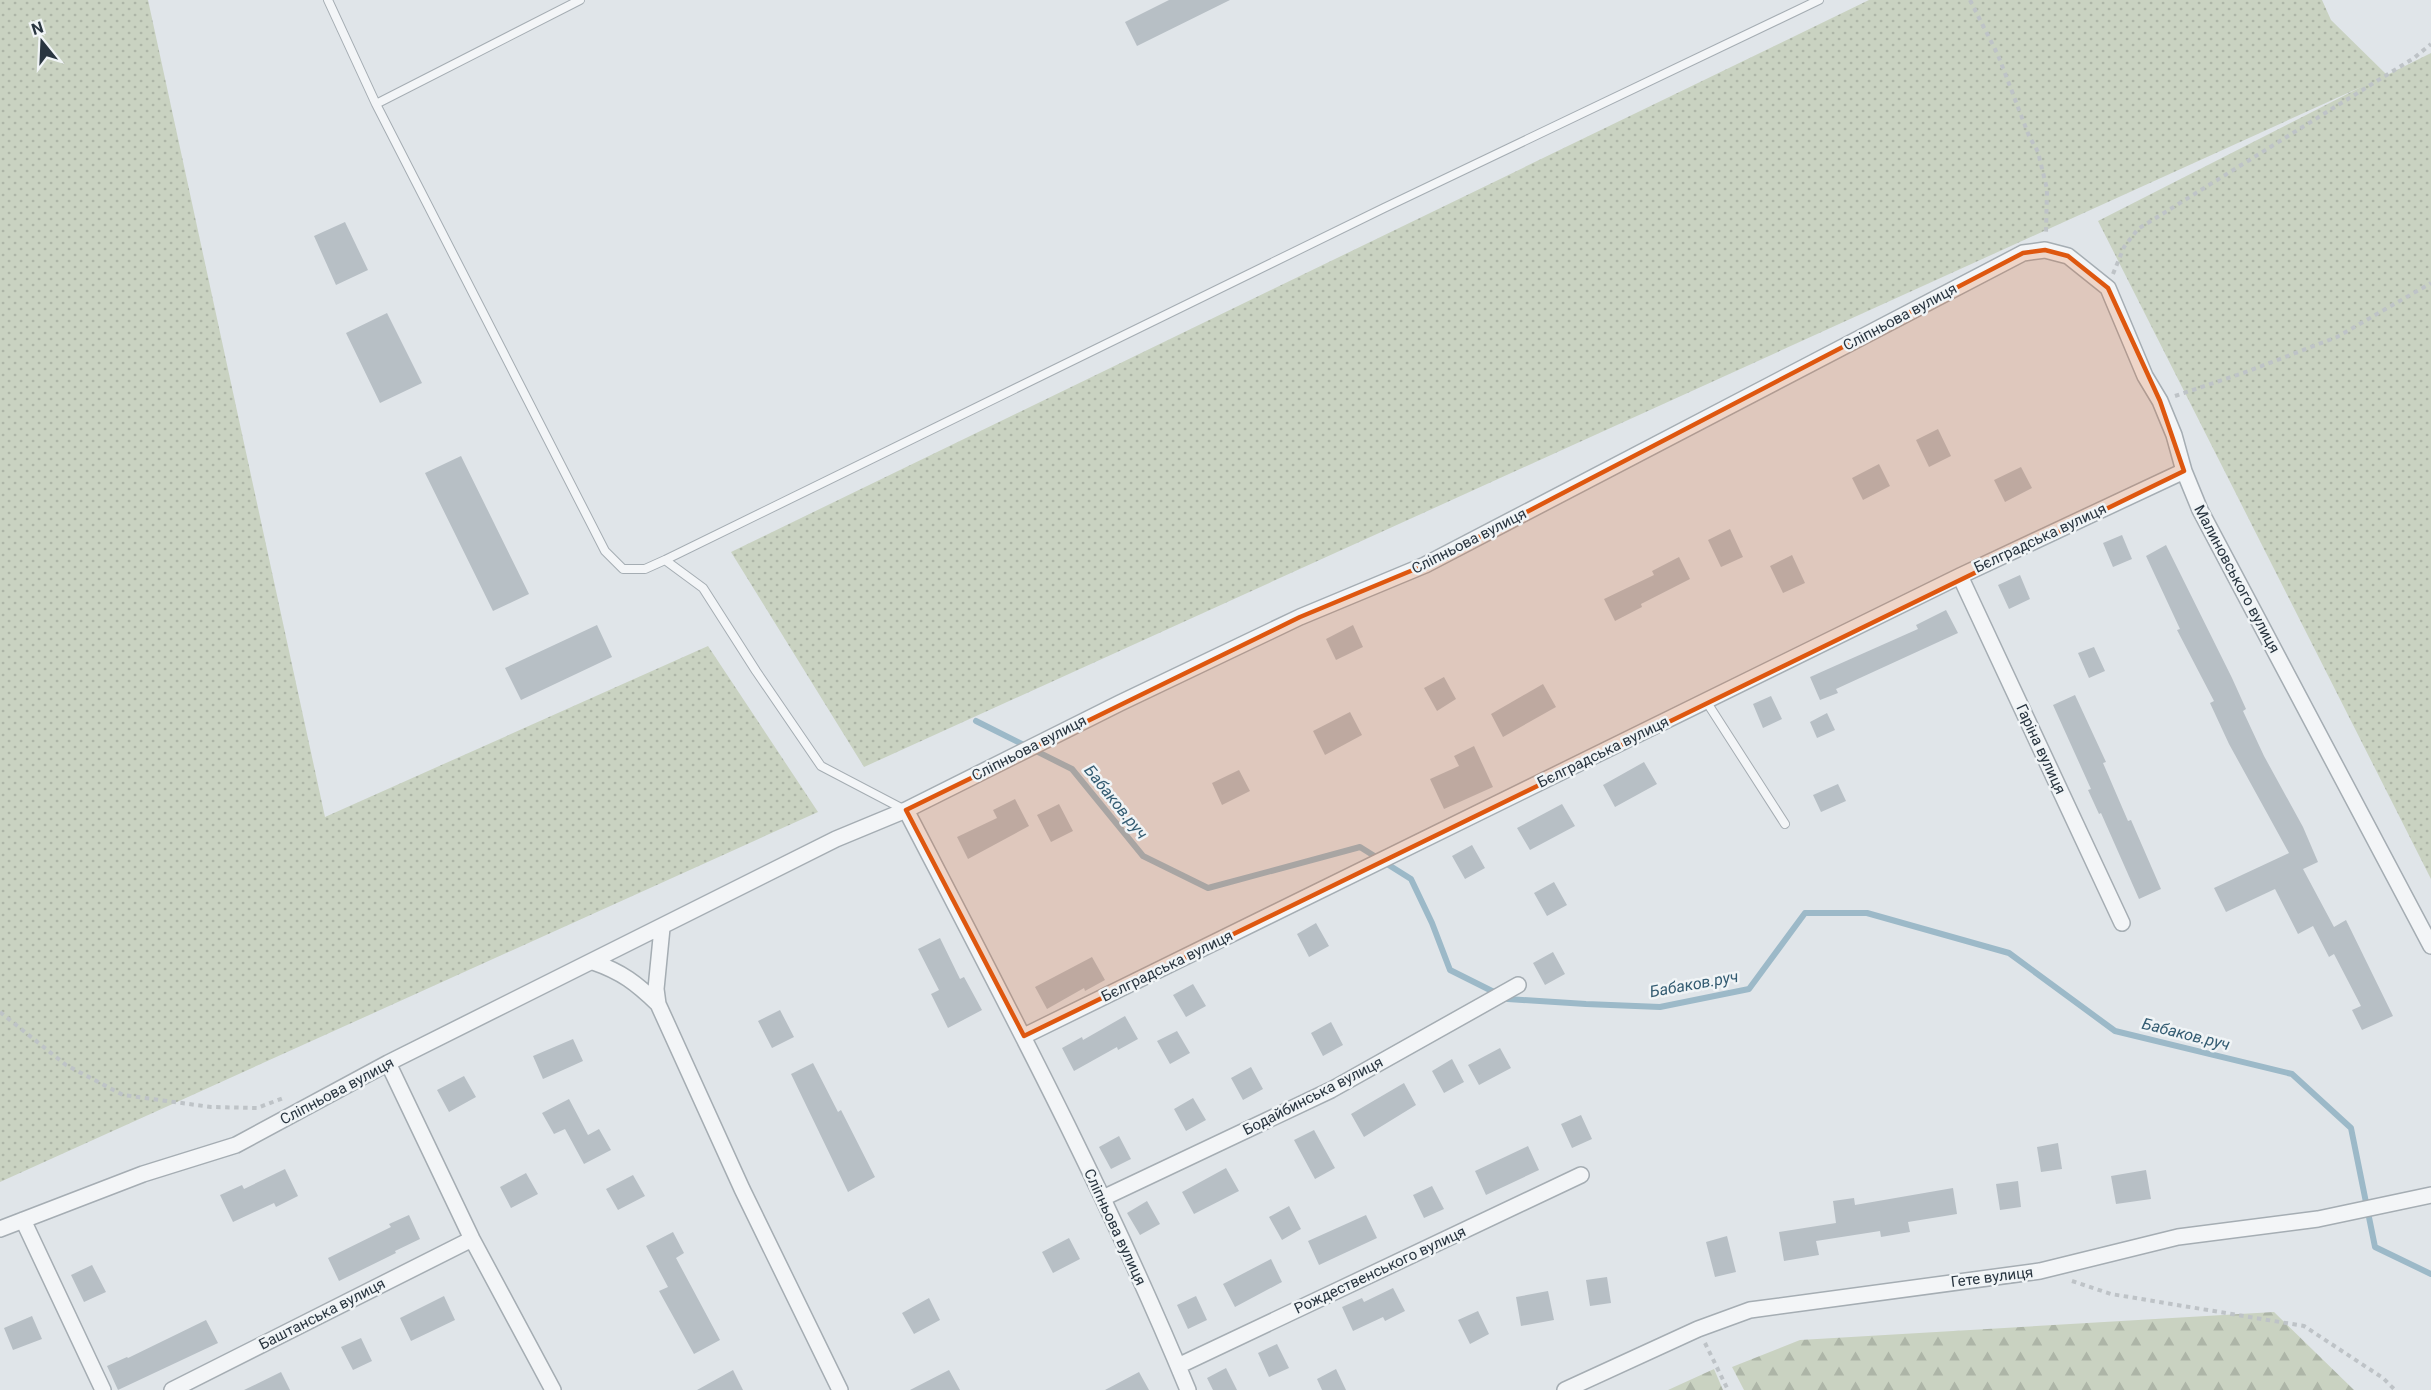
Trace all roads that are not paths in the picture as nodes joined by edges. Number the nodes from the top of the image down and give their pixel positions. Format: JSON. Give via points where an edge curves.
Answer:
{"nodes":[{"id":1,"x":328,"y":0,"type":"edge"},
{"id":2,"x":580,"y":0,"type":"edge"},
{"id":3,"x":1819,"y":0,"type":"edge"},
{"id":4,"x":376,"y":104,"type":"junction"},
{"id":5,"x":2023,"y":253,"type":"joint"},
{"id":6,"x":2184,"y":471,"type":"junction"},
{"id":7,"x":665,"y":560,"type":"junction"},
{"id":8,"x":1960,"y":576,"type":"junction"},
{"id":9,"x":1706,"y":701,"type":"junction"},
{"id":10,"x":906,"y":810,"type":"junction"},
{"id":11,"x":1785,"y":824,"type":"dead end"},
{"id":12,"x":2122,"y":923,"type":"dead end"},
{"id":13,"x":662,"y":928,"type":"junction"},
{"id":14,"x":2431,"y":946,"type":"edge"},
{"id":15,"x":593,"y":962,"type":"junction"},
{"id":16,"x":1518,"y":985,"type":"dead end"},
{"id":17,"x":658,"y":1004,"type":"junction"},
{"id":18,"x":1024,"y":1036,"type":"junction"},
{"id":19,"x":388,"y":1063,"type":"junction"},
{"id":20,"x":1581,"y":1175,"type":"dead end"},
{"id":21,"x":2431,"y":1195,"type":"edge"},
{"id":22,"x":1103,"y":1198,"type":"junction"},
{"id":23,"x":22,"y":1220,"type":"junction"},
{"id":24,"x":0,"y":1229,"type":"edge"},
{"id":25,"x":472,"y":1239,"type":"junction"},
{"id":26,"x":1178,"y":1366,"type":"junction"},
{"id":27,"x":103,"y":1390,"type":"edge"},
{"id":28,"x":172,"y":1390,"type":"edge"},
{"id":29,"x":553,"y":1390,"type":"edge"},
{"id":30,"x":840,"y":1390,"type":"edge"},
{"id":31,"x":1188,"y":1390,"type":"edge"},
{"id":32,"x":1565,"y":1390,"type":"edge"}],
"edges":[{"from":1,"to":4,"type":"lane"},
{"from":2,"to":4,"type":"lane"},
{"from":3,"to":7,"type":"lane"},
{"from":4,"to":7,"type":"lane","via":[[605,551],[623,569],[645,569]]},
{"from":5,"to":6,"type":"street","name":"Малиновського вулиця","via":[[2045,250],[2068,256],[2108,288],[2141,368],[2160,401]]},
{"from":5,"to":10,"type":"street","name":"Сліпньова вулиця","via":[[1425,565],[1300,617]]},
{"from":6,"to":8,"type":"street","name":"Бєлградська вулиця"},
{"from":6,"to":14,"type":"street","name":"Малиновського вулиця","via":[[2200,510]]},
{"from":7,"to":10,"type":"lane","via":[[703,588],[821,766]]},
{"from":8,"to":9,"type":"street","name":"Бєлградська вулиця"},
{"from":8,"to":12,"type":"street","name":"Гаріна вулиця"},
{"from":9,"to":11,"type":"lane"},
{"from":9,"to":18,"type":"street","name":"Бєлградська вулиця"},
{"from":10,"to":13,"type":"street","name":"Сліпньова вулиця","via":[[836,839]]},
{"from":10,"to":18,"type":"street","name":"Сліпньова вулиця"},
{"from":13,"to":15,"type":"street","name":"Сліпньова вулиця"},
{"from":13,"to":17,"type":"street"},
{"from":15,"to":17,"type":"street","via":[[618,971]]},
{"from":15,"to":19,"type":"street","name":"Сліпньова вулиця"},
{"from":16,"to":22,"type":"street","name":"Бодайбинська вулиця","via":[[1331,1090]]},
{"from":17,"to":30,"type":"street","via":[[742,1190]]},
{"from":18,"to":22,"type":"street","name":"Сліпньова вулиця"},
{"from":19,"to":23,"type":"street","name":"Сліпньова вулиця","via":[[236,1145],[143,1174]]},
{"from":19,"to":25,"type":"street"},
{"from":20,"to":26,"type":"street","name":"Рождественського вулиця"},
{"from":21,"to":32,"type":"street","name":"Гете вулиця","via":[[2318,1219],[2178,1237],[2040,1270],[1750,1310],[1698,1329]]},
{"from":22,"to":26,"type":"street","name":"Сліпньова вулиця"},
{"from":23,"to":24,"type":"street","name":"Сліпньова вулиця"},
{"from":23,"to":27,"type":"street"},
{"from":25,"to":28,"type":"street","name":"Баштанська вулиця"},
{"from":25,"to":29,"type":"street"},
{"from":26,"to":31,"type":"street","name":"Сліпньова вулиця"}]}
